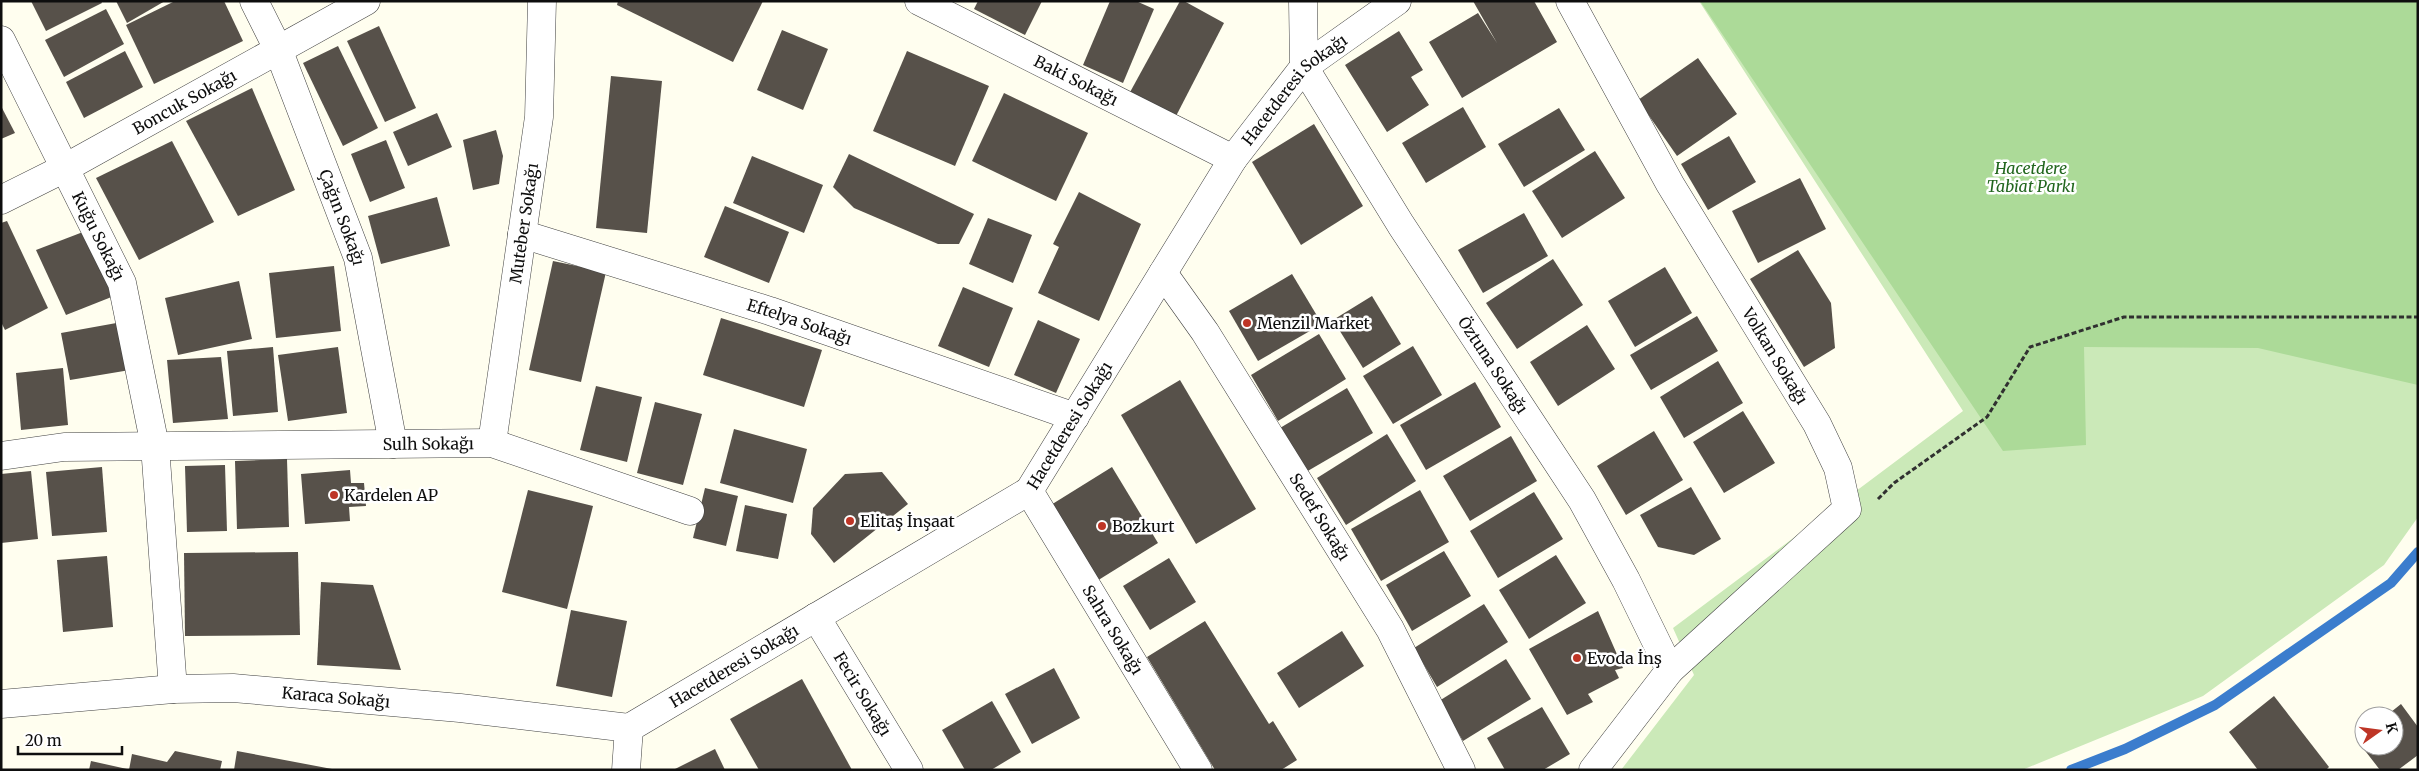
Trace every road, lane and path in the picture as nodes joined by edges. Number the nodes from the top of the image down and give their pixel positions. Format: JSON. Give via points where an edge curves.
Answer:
{"nodes":[{"id":1,"x":254,"y":1,"type":"edge"},
{"id":2,"x":366,"y":1,"type":"edge"},
{"id":3,"x":542,"y":1,"type":"edge"},
{"id":4,"x":919,"y":1,"type":"edge"},
{"id":5,"x":1303,"y":1,"type":"edge"},
{"id":6,"x":1397,"y":1,"type":"edge"},
{"id":7,"x":1570,"y":1,"type":"edge"},
{"id":8,"x":1,"y":40,"type":"edge"},
{"id":9,"x":278,"y":49,"type":"junction"},
{"id":10,"x":1304,"y":67,"type":"junction"},
{"id":11,"x":1234,"y":159,"type":"junction"},
{"id":12,"x":64,"y":168,"type":"junction"},
{"id":13,"x":1,"y":200,"type":"edge"},
{"id":14,"x":522,"y":234,"type":"junction"},
{"id":15,"x":1163,"y":274,"type":"junction"},
{"id":16,"x":2418,"y":317,"type":"edge"},
{"id":17,"x":1075,"y":417,"type":"junction"},
{"id":18,"x":492,"y":443,"type":"junction"},
{"id":19,"x":393,"y":444,"type":"junction"},
{"id":20,"x":154,"y":446,"type":"junction"},
{"id":21,"x":1,"y":456,"type":"edge"},
{"id":22,"x":1029,"y":491,"type":"junction"},
{"id":23,"x":1873,"y":504,"type":"dead end"},
{"id":24,"x":690,"y":511,"type":"dead end"},
{"id":25,"x":816,"y":618,"type":"junction"},
{"id":26,"x":1670,"y":670,"type":"junction"},
{"id":27,"x":173,"y":689,"type":"junction"},
{"id":28,"x":1,"y":704,"type":"edge"},
{"id":29,"x":629,"y":728,"type":"junction"},
{"id":30,"x":626,"y":770,"type":"edge"},
{"id":31,"x":909,"y":770,"type":"edge"},
{"id":32,"x":1198,"y":770,"type":"edge"},
{"id":33,"x":1461,"y":770,"type":"edge"},
{"id":34,"x":1593,"y":770,"type":"edge"}],
"edges":[{"from":1,"to":9,"type":"street","name":"Çağın Sokağı"},
{"from":2,"to":9,"type":"street","name":"Boncuk Sokağı"},
{"from":3,"to":14,"type":"street","name":"Muteber Sokağı","via":[[539,117]]},
{"from":4,"to":11,"type":"street","name":"Baki Sokağı"},
{"from":5,"to":10,"type":"street"},
{"from":6,"to":10,"type":"street","name":"Hacetderesi Sokağı"},
{"from":7,"to":26,"type":"street","name":"Volkan Sokağı","via":[[1670,184],[1817,424],[1838,468],[1847,509]]},
{"from":8,"to":12,"type":"street","name":"Kuğu Sokağı"},
{"from":9,"to":12,"type":"street","name":"Boncuk Sokağı"},
{"from":9,"to":19,"type":"street","name":"Çağın Sokağı","via":[[358,258]]},
{"from":10,"to":11,"type":"street","name":"Hacetderesi Sokağı"},
{"from":10,"to":26,"type":"street","name":"Öztuna Sokağı","via":[[1401,225],[1582,500]]},
{"from":11,"to":15,"type":"street","name":"Hacetderesi Sokağı"},
{"from":12,"to":13,"type":"street","name":"Boncuk Sokağı"},
{"from":12,"to":20,"type":"street","name":"Kuğu Sokağı","via":[[122,283]]},
{"from":14,"to":17,"type":"street","name":"Eftelya Sokağı","via":[[770,311]]},
{"from":14,"to":18,"type":"street","name":"Muteber Sokağı"},
{"from":15,"to":17,"type":"street","name":"Hacetderesi Sokağı"},
{"from":15,"to":33,"type":"street","name":"Sedef Sokağı","via":[[1205,332],[1390,629]]},
{"from":16,"to":23,"type":"path","via":[[2124,317],[2030,347],[1988,417],[1894,483]]},
{"from":17,"to":22,"type":"street","name":"Hacetderesi Sokağı"},
{"from":18,"to":19,"type":"street","name":"Sulh Sokağı"},
{"from":18,"to":24,"type":"street","name":"Sulh Sokağı"},
{"from":19,"to":20,"type":"street","name":"Sulh Sokağı"},
{"from":20,"to":21,"type":"street","name":"Sulh Sokağı","via":[[64,447]]},
{"from":20,"to":27,"type":"street"},
{"from":22,"to":25,"type":"street","name":"Hacetderesi Sokağı"},
{"from":22,"to":32,"type":"street","name":"Sahra Sokağı"},
{"from":25,"to":29,"type":"street","name":"Hacetderesi Sokağı"},
{"from":25,"to":31,"type":"street","name":"Fecir Sokağı"},
{"from":26,"to":34,"type":"street"},
{"from":27,"to":28,"type":"street","name":"Karaca Sokağı"},
{"from":27,"to":29,"type":"street","name":"Karaca Sokağı","via":[[234,688],[460,708]]},
{"from":29,"to":30,"type":"street"}]}
